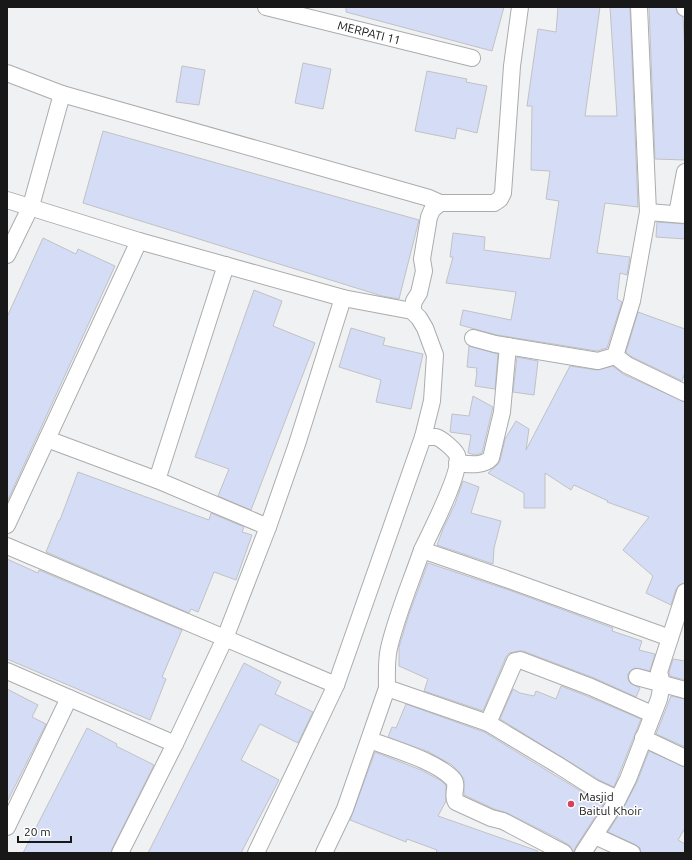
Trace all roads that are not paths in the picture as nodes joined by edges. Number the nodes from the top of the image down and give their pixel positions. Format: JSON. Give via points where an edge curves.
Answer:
{"nodes":[{"id":1,"x":266,"y":7,"type":"edge"},
{"id":2,"x":520,"y":7,"type":"edge"},
{"id":3,"x":639,"y":7,"type":"edge"},
{"id":4,"x":288,"y":10,"type":"edge"},
{"id":5,"x":472,"y":58,"type":"dead end"},
{"id":6,"x":7,"y":73,"type":"edge"},
{"id":7,"x":62,"y":94,"type":"junction"},
{"id":8,"x":685,"y":172,"type":"edge"},
{"id":9,"x":7,"y":200,"type":"edge"},
{"id":10,"x":440,"y":203,"type":"junction"},
{"id":11,"x":31,"y":206,"type":"junction"},
{"id":12,"x":648,"y":212,"type":"junction"},
{"id":13,"x":681,"y":214,"type":"edge"},
{"id":14,"x":139,"y":241,"type":"junction"},
{"id":15,"x":7,"y":255,"type":"edge"},
{"id":16,"x":226,"y":265,"type":"junction"},
{"id":17,"x":342,"y":298,"type":"junction"},
{"id":18,"x":413,"y":306,"type":"junction"},
{"id":19,"x":473,"y":338,"type":"dead end"},
{"id":20,"x":508,"y":346,"type":"junction"},
{"id":21,"x":615,"y":356,"type":"junction"},
{"id":22,"x":685,"y":392,"type":"edge"},
{"id":23,"x":423,"y":437,"type":"junction"},
{"id":24,"x":47,"y":439,"type":"junction"},
{"id":25,"x":457,"y":463,"type":"junction"},
{"id":26,"x":157,"y":480,"type":"junction"},
{"id":27,"x":7,"y":525,"type":"edge"},
{"id":28,"x":268,"y":527,"type":"junction"},
{"id":29,"x":7,"y":546,"type":"edge"},
{"id":30,"x":422,"y":550,"type":"junction"},
{"id":31,"x":685,"y":592,"type":"edge"},
{"id":32,"x":225,"y":638,"type":"junction"},
{"id":33,"x":670,"y":638,"type":"junction"},
{"id":34,"x":7,"y":671,"type":"edge"},
{"id":35,"x":637,"y":677,"type":"dead end"},
{"id":36,"x":662,"y":684,"type":"junction"},
{"id":37,"x":336,"y":685,"type":"junction"},
{"id":38,"x":387,"y":688,"type":"junction"},
{"id":39,"x":685,"y":690,"type":"edge"},
{"id":40,"x":69,"y":698,"type":"junction"},
{"id":41,"x":652,"y":714,"type":"junction"},
{"id":42,"x":488,"y":723,"type":"junction"},
{"id":43,"x":643,"y":738,"type":"junction"},
{"id":44,"x":370,"y":740,"type":"junction"},
{"id":45,"x":175,"y":744,"type":"junction"},
{"id":46,"x":685,"y":758,"type":"edge"},
{"id":47,"x":618,"y":799,"type":"junction"},
{"id":48,"x":7,"y":827,"type":"edge"},
{"id":49,"x":595,"y":836,"type":"junction"},
{"id":50,"x":120,"y":853,"type":"edge"},
{"id":51,"x":256,"y":853,"type":"edge"},
{"id":52,"x":324,"y":853,"type":"edge"},
{"id":53,"x":564,"y":853,"type":"edge"},
{"id":54,"x":583,"y":853,"type":"edge"},
{"id":55,"x":632,"y":853,"type":"edge"}],
"edges":[{"from":1,"to":4,"type":"street","name":"MERPATI 11"},
{"from":2,"to":10,"type":"street","via":[[512,66],[503,193],[500,200],[494,203]]},
{"from":3,"to":12,"type":"street"},
{"from":4,"to":5,"type":"street","name":"MERPATI 11"},
{"from":6,"to":7,"type":"street"},
{"from":7,"to":10,"type":"street"},
{"from":7,"to":11,"type":"street"},
{"from":8,"to":13,"type":"street"},
{"from":9,"to":11,"type":"street"},
{"from":10,"to":18,"type":"street","via":[[429,216],[422,259],[424,271],[420,293]]},
{"from":11,"to":14,"type":"street"},
{"from":11,"to":15,"type":"street"},
{"from":12,"to":13,"type":"street"},
{"from":12,"to":21,"type":"street","via":[[632,301]]},
{"from":14,"to":16,"type":"street"},
{"from":14,"to":24,"type":"street"},
{"from":16,"to":17,"type":"street"},
{"from":16,"to":26,"type":"street"},
{"from":17,"to":18,"type":"street"},
{"from":17,"to":28,"type":"street","via":[[297,444]]},
{"from":18,"to":23,"type":"street","via":[[425,328],[435,356],[432,401]]},
{"from":19,"to":20,"type":"street"},
{"from":20,"to":21,"type":"street","via":[[598,361]]},
{"from":20,"to":25,"type":"street","via":[[502,412],[491,458],[480,464]]},
{"from":21,"to":22,"type":"street"},
{"from":23,"to":25,"type":"street","via":[[437,438],[452,449],[457,455]]},
{"from":23,"to":37,"type":"street"},
{"from":24,"to":26,"type":"street"},
{"from":24,"to":27,"type":"street"},
{"from":25,"to":30,"type":"street","via":[[452,484]]},
{"from":26,"to":28,"type":"street"},
{"from":28,"to":32,"type":"street"},
{"from":29,"to":32,"type":"street"},
{"from":30,"to":33,"type":"street"},
{"from":30,"to":38,"type":"street","via":[[388,649]]},
{"from":31,"to":33,"type":"street"},
{"from":32,"to":37,"type":"street"},
{"from":32,"to":45,"type":"street"},
{"from":33,"to":36,"type":"street","via":[[659,672]]},
{"from":34,"to":40,"type":"street"},
{"from":35,"to":36,"type":"street"},
{"from":36,"to":39,"type":"street"},
{"from":36,"to":41,"type":"street"},
{"from":37,"to":51,"type":"street"},
{"from":38,"to":42,"type":"street"},
{"from":38,"to":44,"type":"street"},
{"from":40,"to":45,"type":"street"},
{"from":40,"to":48,"type":"street"},
{"from":41,"to":42,"type":"street","via":[[520,660],[515,661]]},
{"from":41,"to":43,"type":"street"},
{"from":42,"to":47,"type":"street","via":[[594,788]]},
{"from":43,"to":46,"type":"street"},
{"from":43,"to":47,"type":"street"},
{"from":44,"to":52,"type":"street","via":[[345,809]]},
{"from":44,"to":53,"type":"street","via":[[440,769],[455,782],[456,802],[503,821]]},
{"from":45,"to":50,"type":"street"},
{"from":47,"to":49,"type":"street"},
{"from":49,"to":54,"type":"street"},
{"from":49,"to":55,"type":"street"}]}
